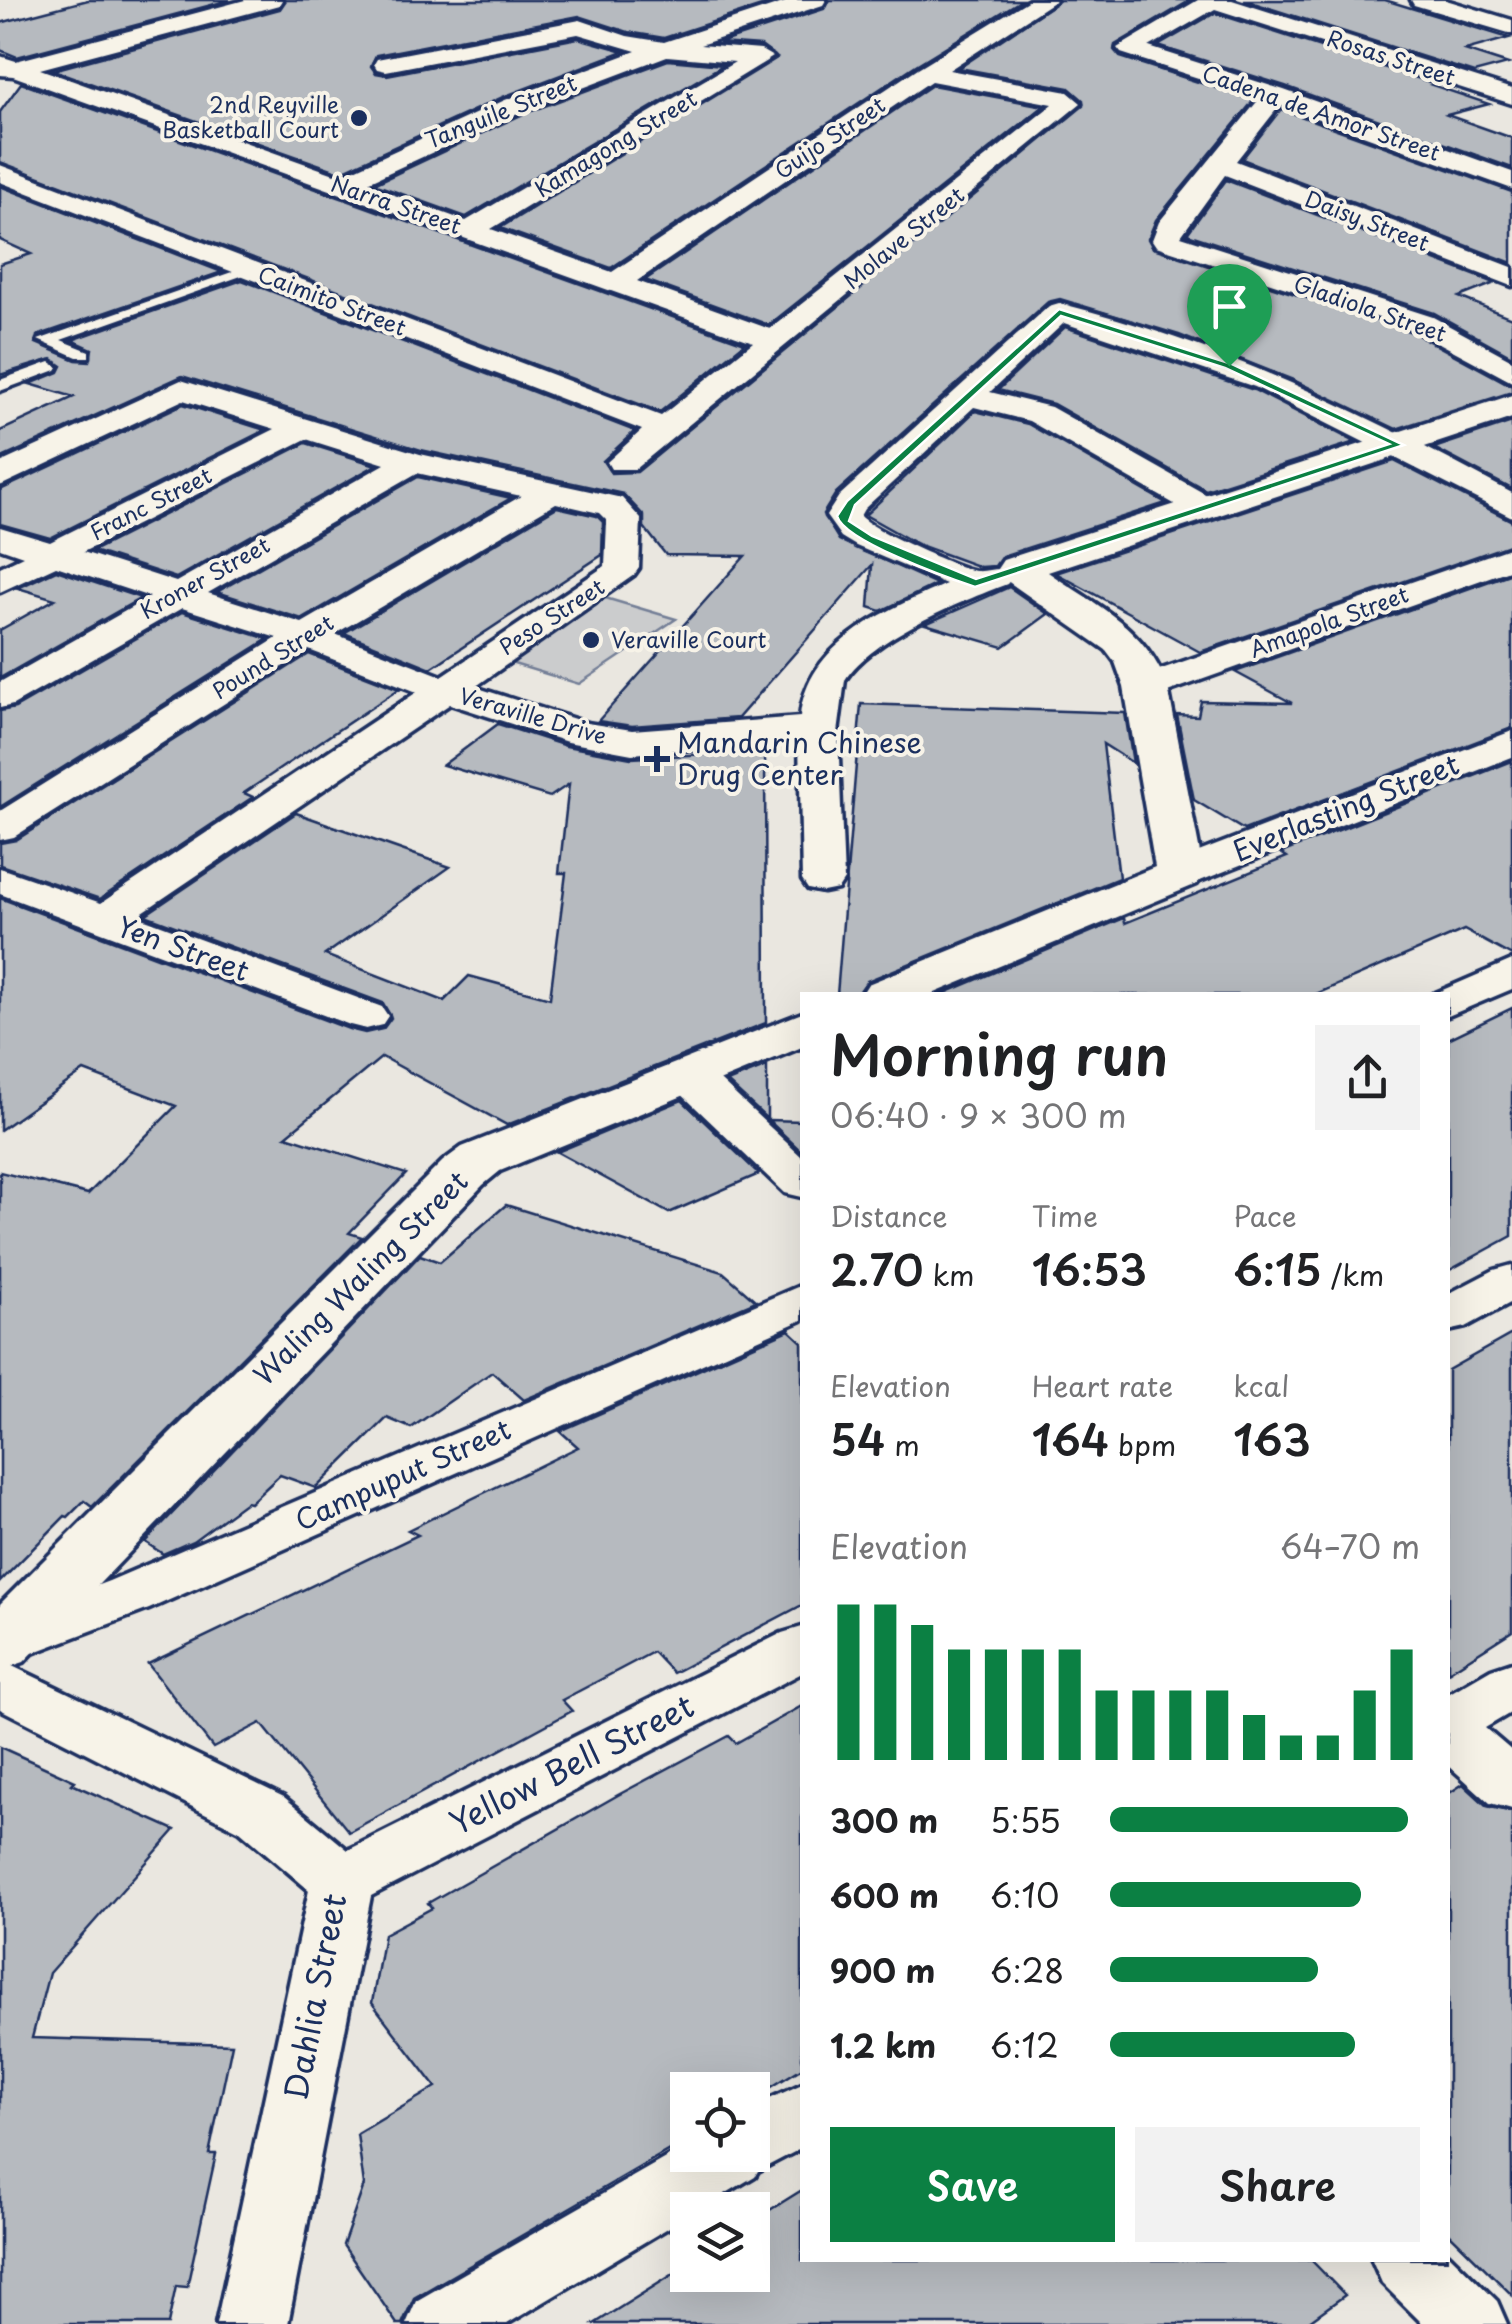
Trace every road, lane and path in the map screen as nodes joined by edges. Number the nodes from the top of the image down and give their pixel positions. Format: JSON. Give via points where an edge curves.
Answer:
{"nodes":[{"id":1,"x":271,"y":0,"type":"edge"},
{"id":2,"x":815,"y":0,"type":"edge"},
{"id":3,"x":1045,"y":0,"type":"edge"},
{"id":4,"x":1422,"y":0,"type":"edge"},
{"id":5,"x":1214,"y":1,"type":"edge"},
{"id":6,"x":514,"y":15,"type":"dead end"},
{"id":7,"x":1512,"y":27,"type":"edge"},
{"id":8,"x":461,"y":30,"type":"dead end"},
{"id":9,"x":665,"y":49,"type":"junction"},
{"id":10,"x":386,"y":64,"type":"dead end"},
{"id":11,"x":5,"y":68,"type":"edge"},
{"id":12,"x":927,"y":72,"type":"junction"},
{"id":13,"x":1274,"y":95,"type":"junction"},
{"id":14,"x":1512,"y":97,"type":"edge"},
{"id":15,"x":1222,"y":164,"type":"junction"},
{"id":16,"x":0,"y":173,"type":"edge"},
{"id":17,"x":1512,"y":181,"type":"edge"},
{"id":18,"x":340,"y":186,"type":"junction"},
{"id":19,"x":470,"y":230,"type":"junction"},
{"id":20,"x":252,"y":270,"type":"junction"},
{"id":21,"x":1512,"y":277,"type":"edge"},
{"id":22,"x":618,"y":282,"type":"junction"},
{"id":23,"x":777,"y":341,"type":"junction"},
{"id":24,"x":83,"y":354,"type":"dead end"},
{"id":25,"x":50,"y":367,"type":"dead end"},
{"id":26,"x":1512,"y":372,"type":"edge"},
{"id":27,"x":0,"y":386,"type":"edge"},
{"id":28,"x":970,"y":396,"type":"junction"},
{"id":29,"x":1512,"y":406,"type":"edge"},
{"id":30,"x":302,"y":428,"type":"junction"},
{"id":31,"x":665,"y":428,"type":"junction"},
{"id":32,"x":1398,"y":445,"type":"junction"},
{"id":33,"x":412,"y":462,"type":"junction"},
{"id":34,"x":624,"y":462,"type":"dead end"},
{"id":35,"x":0,"y":476,"type":"edge"},
{"id":36,"x":550,"y":492,"type":"junction"},
{"id":37,"x":1202,"y":506,"type":"junction"},
{"id":38,"x":1512,"y":508,"type":"edge"},
{"id":39,"x":0,"y":537,"type":"edge"},
{"id":40,"x":52,"y":554,"type":"junction"},
{"id":41,"x":1512,"y":557,"type":"edge"},
{"id":42,"x":996,"y":576,"type":"junction"},
{"id":43,"x":0,"y":581,"type":"edge"},
{"id":44,"x":177,"y":593,"type":"junction"},
{"id":45,"x":306,"y":636,"type":"junction"},
{"id":46,"x":1146,"y":688,"type":"junction"},
{"id":47,"x":442,"y":689,"type":"junction"},
{"id":48,"x":0,"y":697,"type":"edge"},
{"id":49,"x":820,"y":727,"type":"junction"},
{"id":50,"x":1512,"y":743,"type":"edge"},
{"id":51,"x":0,"y":828,"type":"edge"},
{"id":52,"x":1180,"y":874,"type":"junction"},
{"id":53,"x":0,"y":880,"type":"edge"},
{"id":54,"x":823,"y":880,"type":"dead end"},
{"id":55,"x":104,"y":920,"type":"junction"},
{"id":56,"x":1512,"y":973,"type":"edge"},
{"id":57,"x":893,"y":992,"type":"edge"},
{"id":58,"x":1450,"y":1002,"type":"edge"},
{"id":59,"x":366,"y":1016,"type":"dead end"},
{"id":60,"x":800,"y":1030,"type":"edge"},
{"id":61,"x":689,"y":1076,"type":"junction"},
{"id":62,"x":800,"y":1181,"type":"edge"},
{"id":63,"x":1512,"y":1281,"type":"edge"},
{"id":64,"x":800,"y":1302,"type":"edge"},
{"id":65,"x":1450,"y":1314,"type":"edge"},
{"id":66,"x":0,"y":1644,"type":"edge"},
{"id":67,"x":800,"y":1649,"type":"edge"},
{"id":68,"x":0,"y":1683,"type":"edge"},
{"id":69,"x":1512,"y":1684,"type":"edge"},
{"id":70,"x":1450,"y":1721,"type":"edge"},
{"id":71,"x":1450,"y":1733,"type":"edge"},
{"id":72,"x":1512,"y":1786,"type":"edge"},
{"id":73,"x":342,"y":1882,"type":"junction"},
{"id":74,"x":800,"y":2114,"type":"edge"},
{"id":75,"x":770,"y":2132,"type":"edge"},
{"id":76,"x":702,"y":2172,"type":"edge"},
{"id":77,"x":1409,"y":2262,"type":"edge"},
{"id":78,"x":252,"y":2324,"type":"edge"},
{"id":79,"x":442,"y":2324,"type":"edge"},
{"id":80,"x":1471,"y":2324,"type":"edge"}],
"edges":[{"from":1,"to":11,"type":"street"},
{"from":2,"to":9,"type":"street","name":"Tanguile Street"},
{"from":3,"to":12,"type":"street","name":"Guijo Street"},
{"from":4,"to":7,"type":"street"},
{"from":5,"to":13,"type":"street","name":"Cadena de Amor Street","via":[[1130,48]]},
{"from":5,"to":14,"type":"street","name":"Rosas Street"},
{"from":6,"to":8,"type":"street"},
{"from":9,"to":10,"type":"street","via":[[580,26]]},
{"from":9,"to":18,"type":"street","name":"Tanguile Street","via":[[443,134]]},
{"from":9,"to":19,"type":"street","name":"Kamagong Street","via":[[761,57]]},
{"from":11,"to":18,"type":"street","name":"Narra Street"},
{"from":12,"to":22,"type":"street","name":"Guijo Street"},
{"from":12,"to":23,"type":"street","name":"Molave Street","via":[[1069,103]]},
{"from":13,"to":15,"type":"street"},
{"from":13,"to":17,"type":"street","name":"Cadena de Amor Street"},
{"from":15,"to":21,"type":"street","name":"Daisy Street"},
{"from":15,"to":26,"type":"street","name":"Gladiola Street","via":[[1166,240],[1423,322]]},
{"from":16,"to":20,"type":"street","name":"Caimito Street"},
{"from":18,"to":19,"type":"street","name":"Narra Street"},
{"from":19,"to":22,"type":"street","name":"Narra Street"},
{"from":20,"to":24,"type":"lane","via":[[46,340]]},
{"from":20,"to":31,"type":"street","name":"Caimito Street"},
{"from":22,"to":23,"type":"street","name":"Narra Street"},
{"from":23,"to":31,"type":"street","name":"Molave Street"},
{"from":25,"to":27,"type":"lane"},
{"from":28,"to":32,"type":"street","via":[[1059,312],[1229,366]]},
{"from":28,"to":37,"type":"street","via":[[1040,414]]},
{"from":28,"to":42,"type":"street","via":[[842,516],[868,539]]},
{"from":29,"to":32,"type":"street"},
{"from":30,"to":33,"type":"street","name":"Peso Street"},
{"from":30,"to":35,"type":"street","name":"Peso Street","via":[[181,389]]},
{"from":30,"to":40,"type":"street","name":"Franc Street"},
{"from":31,"to":34,"type":"street","name":"Molave Street"},
{"from":32,"to":37,"type":"street"},
{"from":32,"to":38,"type":"street"},
{"from":33,"to":36,"type":"street","name":"Peso Street"},
{"from":33,"to":44,"type":"street","name":"Kroner Street"},
{"from":36,"to":45,"type":"street","name":"Pound Street"},
{"from":36,"to":47,"type":"street","name":"Peso Street","via":[[622,514],[622,568]]},
{"from":37,"to":42,"type":"street"},
{"from":39,"to":40,"type":"street","name":"Veraville Drive"},
{"from":40,"to":43,"type":"street","name":"Franc Street"},
{"from":40,"to":44,"type":"street","name":"Veraville Drive"},
{"from":41,"to":46,"type":"street","name":"Amapola Street"},
{"from":42,"to":46,"type":"street","via":[[1121,641]]},
{"from":42,"to":49,"type":"street","via":[[924,606],[836,664],[826,680]]},
{"from":44,"to":45,"type":"street","name":"Veraville Drive"},
{"from":44,"to":48,"type":"street","name":"Kroner Street"},
{"from":45,"to":47,"type":"street","name":"Veraville Drive"},
{"from":45,"to":51,"type":"street","name":"Pound Street"},
{"from":46,"to":52,"type":"street"},
{"from":47,"to":49,"type":"street","name":"Veraville Drive","via":[[581,734],[632,742]]},
{"from":47,"to":55,"type":"street","name":"Peso Street"},
{"from":49,"to":54,"type":"street"},
{"from":50,"to":52,"type":"street","name":"Everlasting Street"},
{"from":52,"to":57,"type":"street"},
{"from":53,"to":55,"type":"street","name":"Yen Street"},
{"from":55,"to":59,"type":"street","name":"Yen Street"},
{"from":56,"to":58,"type":"street"},
{"from":60,"to":61,"type":"street","name":"Waling Waling Street"},
{"from":61,"to":62,"type":"street"},
{"from":61,"to":66,"type":"street","name":"Waling Waling Street","via":[[463,1173]]},
{"from":63,"to":65,"type":"street"},
{"from":64,"to":66,"type":"street","name":"Campuput Street","via":[[130,1595]]},
{"from":67,"to":73,"type":"street","name":"Yellow Bell Street"},
{"from":68,"to":73,"type":"street","name":"Dahlia Street","via":[[262,1814]]},
{"from":69,"to":70,"type":"street"},
{"from":71,"to":72,"type":"street"},
{"from":73,"to":78,"type":"street","name":"Dahlia Street"},
{"from":74,"to":75,"type":"street"},
{"from":76,"to":79,"type":"street"},
{"from":77,"to":80,"type":"street"}]}
